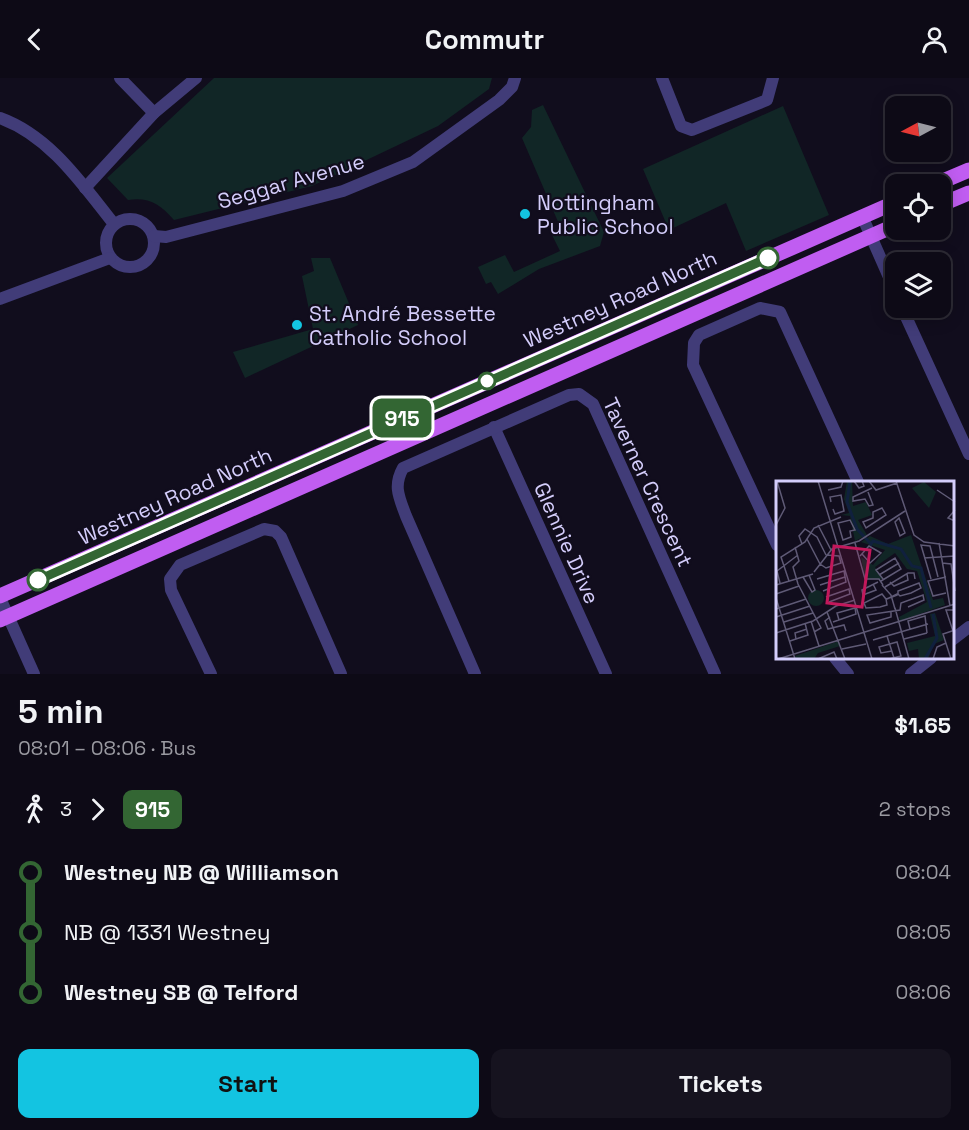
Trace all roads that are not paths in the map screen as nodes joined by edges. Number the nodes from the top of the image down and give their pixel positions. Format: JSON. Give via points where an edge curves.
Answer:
{"nodes":[{"id":1,"x":120,"y":78,"type":"edge"},
{"id":2,"x":196,"y":78,"type":"edge"},
{"id":3,"x":515,"y":78,"type":"edge"},
{"id":4,"x":662,"y":78,"type":"edge"},
{"id":5,"x":772,"y":78,"type":"edge"},
{"id":6,"x":154,"y":113,"type":"junction"},
{"id":7,"x":0,"y":118,"type":"edge"},
{"id":8,"x":969,"y":170,"type":"edge"},
{"id":9,"x":951,"y":178,"type":"edge"},
{"id":10,"x":85,"y":188,"type":"junction"},
{"id":11,"x":969,"y":193,"type":"edge"},
{"id":12,"x":951,"y":200,"type":"edge"},
{"id":13,"x":885,"y":207,"type":"edge"},
{"id":14,"x":862,"y":216,"type":"junction"},
{"id":15,"x":114,"y":224,"type":"junction"},
{"id":16,"x":885,"y":229,"type":"edge"},
{"id":17,"x":154,"y":236,"type":"junction"},
{"id":18,"x":869,"y":236,"type":"junction"},
{"id":19,"x":110,"y":258,"type":"junction"},
{"id":20,"x":885,"y":270,"type":"edge"},
{"id":21,"x":0,"y":299,"type":"edge"},
{"id":22,"x":907,"y":318,"type":"edge"},
{"id":23,"x":494,"y":427,"type":"junction"},
{"id":24,"x":969,"y":454,"type":"edge"},
{"id":25,"x":858,"y":481,"type":"edge"},
{"id":26,"x":776,"y":543,"type":"edge"},
{"id":27,"x":0,"y":598,"type":"edge"},
{"id":28,"x":4,"y":618,"type":"edge"},
{"id":29,"x":969,"y":627,"type":"edge"},
{"id":30,"x":954,"y":638,"type":"edge"},
{"id":31,"x":837,"y":659,"type":"edge"},
{"id":32,"x":929,"y":659,"type":"edge"},
{"id":33,"x":34,"y":674,"type":"edge"},
{"id":34,"x":211,"y":674,"type":"edge"},
{"id":35,"x":341,"y":674,"type":"edge"},
{"id":36,"x":475,"y":674,"type":"edge"},
{"id":37,"x":606,"y":674,"type":"edge"},
{"id":38,"x":715,"y":674,"type":"edge"},
{"id":39,"x":848,"y":674,"type":"edge"},
{"id":40,"x":912,"y":674,"type":"edge"}],
"edges":[{"from":1,"to":6,"type":"street"},
{"from":2,"to":6,"type":"street"},
{"from":3,"to":17,"type":"street","name":"Seggar Avenue","via":[[499,100],[413,162],[312,200],[166,237]]},
{"from":4,"to":5,"type":"street","via":[[681,126],[692,130],[767,99]]},
{"from":6,"to":10,"type":"street"},
{"from":7,"to":10,"type":"street","via":[[17,124],[44,143]]},
{"from":8,"to":9,"type":"main road"},
{"from":10,"to":15,"type":"street"},
{"from":11,"to":12,"type":"main road"},
{"from":13,"to":14,"type":"main road","name":"Westney Road North"},
{"from":14,"to":18,"type":"street"},
{"from":14,"to":27,"type":"main road","name":"Westney Road North"},
{"from":15,"to":17,"type":"street","via":[[139,220]]},
{"from":15,"to":19,"type":"street","via":[[106,245]]},
{"from":16,"to":18,"type":"main road","name":"Westney Road North"},
{"from":17,"to":19,"type":"street","via":[[154,251],[143,266],[124,267]]},
{"from":18,"to":20,"type":"street"},
{"from":18,"to":28,"type":"main road","name":"Westney Road North"},
{"from":19,"to":21,"type":"street"},
{"from":22,"to":24,"type":"street"},
{"from":23,"to":36,"type":"street","name":"Taverner Crescent","via":[[403,468],[396,480],[406,516]]},
{"from":23,"to":37,"type":"street","name":"Glennie Drive"},
{"from":23,"to":38,"type":"street","name":"Taverner Crescent","via":[[569,395],[579,394],[594,404]]},
{"from":25,"to":26,"type":"street","via":[[780,312],[760,308],[699,335],[691,353],[693,365]]},
{"from":27,"to":28,"type":"street"},
{"from":28,"to":33,"type":"street"},
{"from":29,"to":30,"type":"street"},
{"from":31,"to":39,"type":"street"},
{"from":32,"to":40,"type":"street"},
{"from":34,"to":35,"type":"street","via":[[171,590],[170,579],[180,565],[264,530],[275,531],[280,537]]}]}
